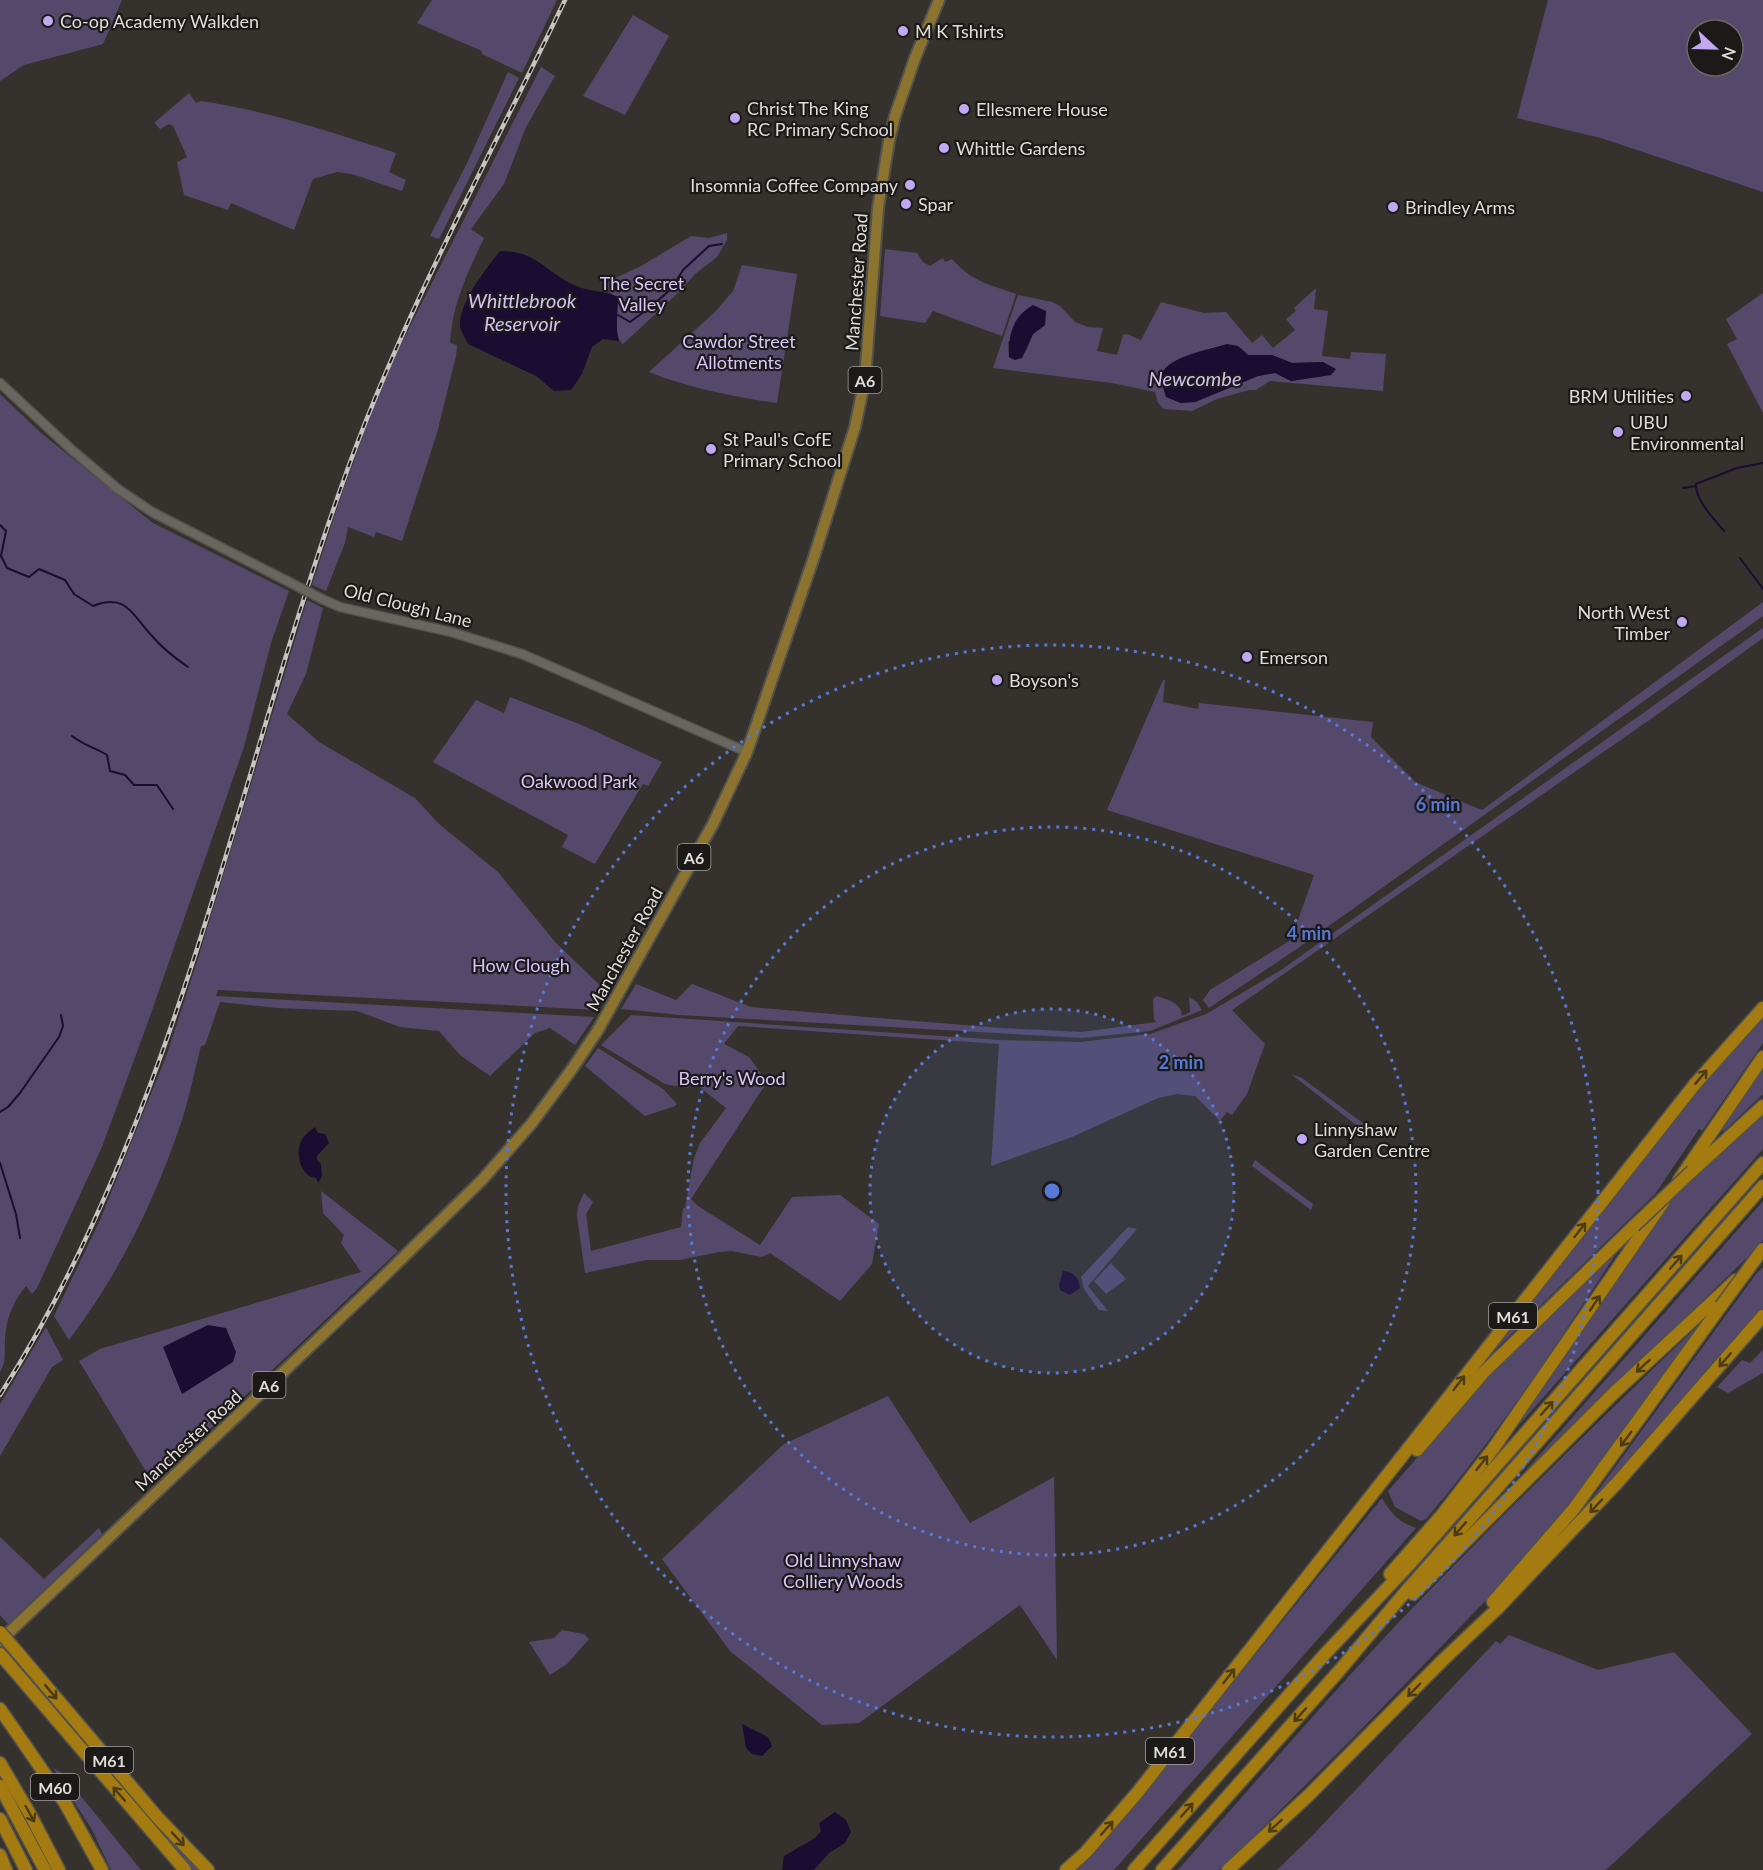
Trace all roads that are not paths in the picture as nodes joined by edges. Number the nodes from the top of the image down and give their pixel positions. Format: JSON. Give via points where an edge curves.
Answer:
{"nodes":[{"id":1,"x":939,"y":0,"type":"edge"},
{"id":2,"x":0,"y":383,"type":"edge"},
{"id":3,"x":747,"y":752,"type":"junction"},
{"id":4,"x":1763,"y":1008,"type":"edge"},
{"id":5,"x":1763,"y":1057,"type":"edge"},
{"id":6,"x":1763,"y":1106,"type":"edge"},
{"id":7,"x":1763,"y":1163,"type":"edge"},
{"id":8,"x":1763,"y":1186,"type":"edge"},
{"id":9,"x":1763,"y":1249,"type":"edge"},
{"id":10,"x":1763,"y":1255,"type":"edge"},
{"id":11,"x":1763,"y":1316,"type":"edge"},
{"id":12,"x":1267,"y":1627,"type":"junction"},
{"id":13,"x":0,"y":1632,"type":"edge"},
{"id":14,"x":0,"y":1641,"type":"edge"},
{"id":15,"x":1325,"y":1654,"type":"junction"},
{"id":16,"x":1,"y":1656,"type":"edge"},
{"id":17,"x":1443,"y":1660,"type":"junction"},
{"id":18,"x":1339,"y":1671,"type":"junction"},
{"id":19,"x":0,"y":1709,"type":"edge"},
{"id":20,"x":0,"y":1763,"type":"edge"},
{"id":21,"x":0,"y":1786,"type":"edge"},
{"id":22,"x":0,"y":1819,"type":"edge"},
{"id":23,"x":0,"y":1854,"type":"edge"},
{"id":24,"x":6,"y":1870,"type":"edge"},
{"id":25,"x":26,"y":1870,"type":"edge"},
{"id":26,"x":45,"y":1870,"type":"edge"},
{"id":27,"x":60,"y":1870,"type":"edge"},
{"id":28,"x":102,"y":1870,"type":"edge"},
{"id":29,"x":184,"y":1870,"type":"edge"},
{"id":30,"x":208,"y":1870,"type":"edge"},
{"id":31,"x":1066,"y":1870,"type":"edge"},
{"id":32,"x":1134,"y":1870,"type":"edge"},
{"id":33,"x":1162,"y":1870,"type":"edge"},
{"id":34,"x":1228,"y":1870,"type":"edge"}],
"edges":[{"from":1,"to":3,"type":"main road","name":"Manchester Road","number":"A6","via":[[895,116],[885,162],[865,380],[855,427]]},
{"from":2,"to":3,"type":"street","name":"Old Clough Lane","bridge":true,"via":[[72,450],[152,512],[324,600],[522,654]]},
{"from":3,"to":14,"type":"main road","name":"Manchester Road","number":"A6","via":[[712,824],[600,1026],[511,1149],[371,1289]]},
{"from":12,"to":4,"type":"highway","number":"M61","one_way":true,"via":[[1695,1084]]},
{"from":15,"to":5,"type":"highway","number":"M61","one_way":true,"via":[[1493,1449]]},
{"from":6,"to":12,"type":"highway","number":"M61","bridge":true,"via":[[1483,1373]]},
{"from":15,"to":7,"type":"highway","number":"M61","one_way":true,"via":[[1408,1566]]},
{"from":8,"to":18,"type":"highway","one_way":true},
{"from":9,"to":17,"type":"highway","one_way":true,"bridge":true,"via":[[1573,1510]]},
{"from":10,"to":18,"type":"highway","one_way":true,"via":[[1614,1393]]},
{"from":11,"to":17,"type":"highway","one_way":true,"via":[[1602,1500],[1497,1610]]},
{"from":31,"to":12,"type":"highway","number":"M61","one_way":true,"via":[[1137,1793]]},
{"from":13,"to":30,"type":"highway","number":"M61","one_way":true,"bridge":true,"via":[[158,1818]]},
{"from":32,"to":15,"type":"highway","number":"M61","one_way":true},
{"from":29,"to":16,"type":"highway","number":"M61","one_way":true},
{"from":17,"to":34,"type":"highway","one_way":true},
{"from":18,"to":33,"type":"highway","one_way":true},
{"from":19,"to":28,"type":"highway","number":"M60","via":[[65,1803]]},
{"from":20,"to":27,"type":"highway","number":"M60","one_way":true},
{"from":21,"to":26,"type":"highway","number":"M60"},
{"from":22,"to":25,"type":"highway"},
{"from":23,"to":24,"type":"highway"}]}
